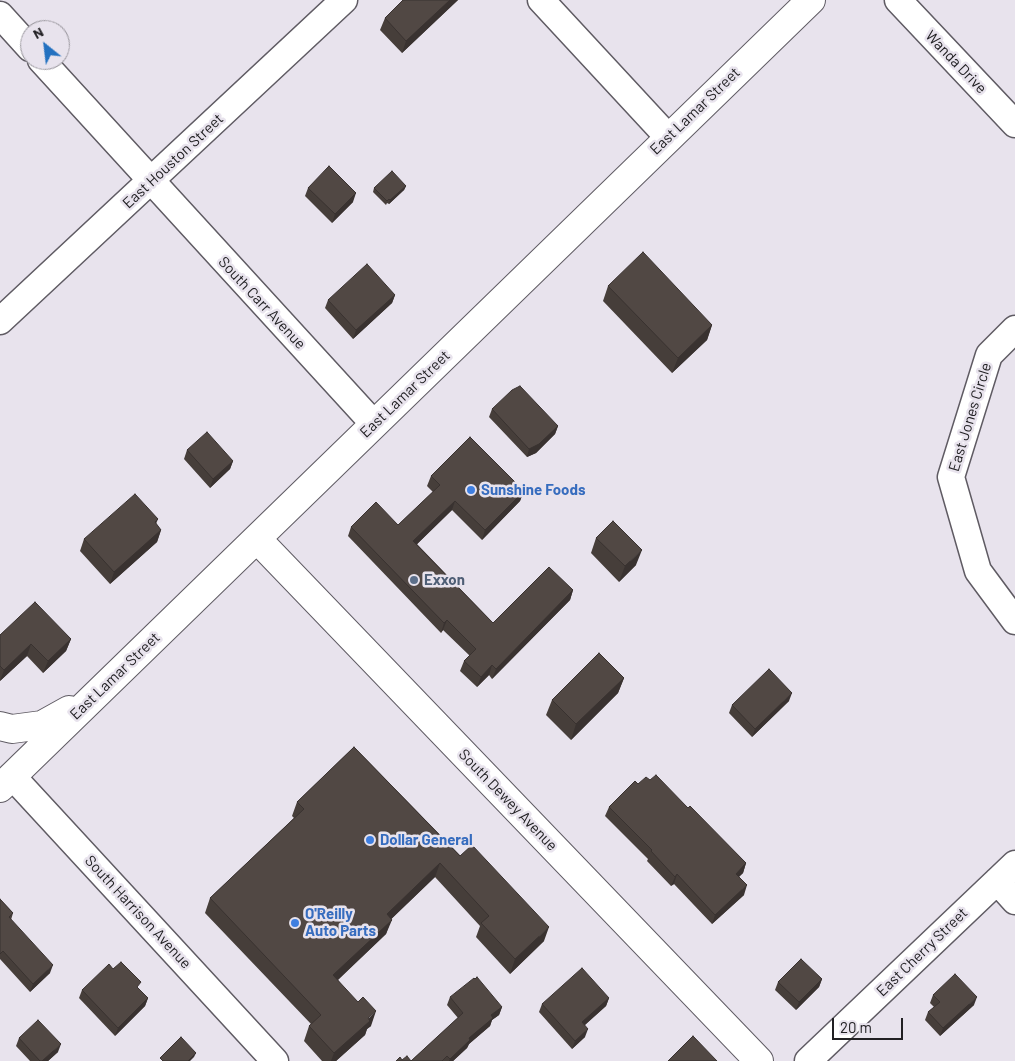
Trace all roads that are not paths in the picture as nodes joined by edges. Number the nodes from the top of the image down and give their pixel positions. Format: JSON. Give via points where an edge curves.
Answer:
{"nodes":[{"id":1,"x":344,"y":0,"type":"edge"},
{"id":2,"x":541,"y":0,"type":"edge"},
{"id":3,"x":811,"y":0,"type":"edge"},
{"id":4,"x":898,"y":0,"type":"edge"},
{"id":5,"x":0,"y":15,"type":"edge"},
{"id":6,"x":20,"y":37,"type":"edge"},
{"id":7,"x":50,"y":70,"type":"edge"},
{"id":8,"x":1015,"y":124,"type":"edge"},
{"id":9,"x":668,"y":137,"type":"junction"},
{"id":10,"x":151,"y":182,"type":"junction"},
{"id":11,"x":0,"y":321,"type":"edge"},
{"id":12,"x":1015,"y":328,"type":"edge"},
{"id":13,"x":374,"y":424,"type":"junction"},
{"id":14,"x":256,"y":539,"type":"junction"},
{"id":15,"x":1015,"y":621,"type":"edge"},
{"id":16,"x":93,"y":698,"type":"junction"},
{"id":17,"x":0,"y":726,"type":"edge"},
{"id":18,"x":4,"y":775,"type":"edge"},
{"id":19,"x":1006,"y":872,"type":"edge"},
{"id":20,"x":1015,"y":901,"type":"edge"},
{"id":21,"x":275,"y":1061,"type":"edge"},
{"id":22,"x":760,"y":1061,"type":"edge"},
{"id":23,"x":808,"y":1061,"type":"edge"}],
"edges":[{"from":1,"to":10,"type":"street","name":"East Houston Street"},
{"from":2,"to":9,"type":"street"},
{"from":3,"to":9,"type":"main road","name":"East Lamar Street"},
{"from":4,"to":8,"type":"street","name":"Wanda Drive"},
{"from":5,"to":6,"type":"street"},
{"from":7,"to":10,"type":"street","name":"South Carr Avenue"},
{"from":9,"to":13,"type":"main road","name":"East Lamar Street"},
{"from":10,"to":11,"type":"street","name":"East Houston Street"},
{"from":10,"to":13,"type":"street","name":"South Carr Avenue"},
{"from":12,"to":15,"type":"street","name":"East Jones Circle","via":[[989,355],[951,477],[978,571]]},
{"from":13,"to":14,"type":"main road","name":"East Lamar Street"},
{"from":14,"to":16,"type":"main road","name":"East Lamar Street"},
{"from":14,"to":22,"type":"main road","name":"South Dewey Avenue"},
{"from":16,"to":17,"type":"main road","via":[[42,725],[12,729]]},
{"from":16,"to":18,"type":"main road","name":"East Lamar Street"},
{"from":18,"to":21,"type":"street","name":"South Harrison Avenue"},
{"from":19,"to":20,"type":"street"},
{"from":19,"to":23,"type":"street","name":"East Cherry Street"}]}
